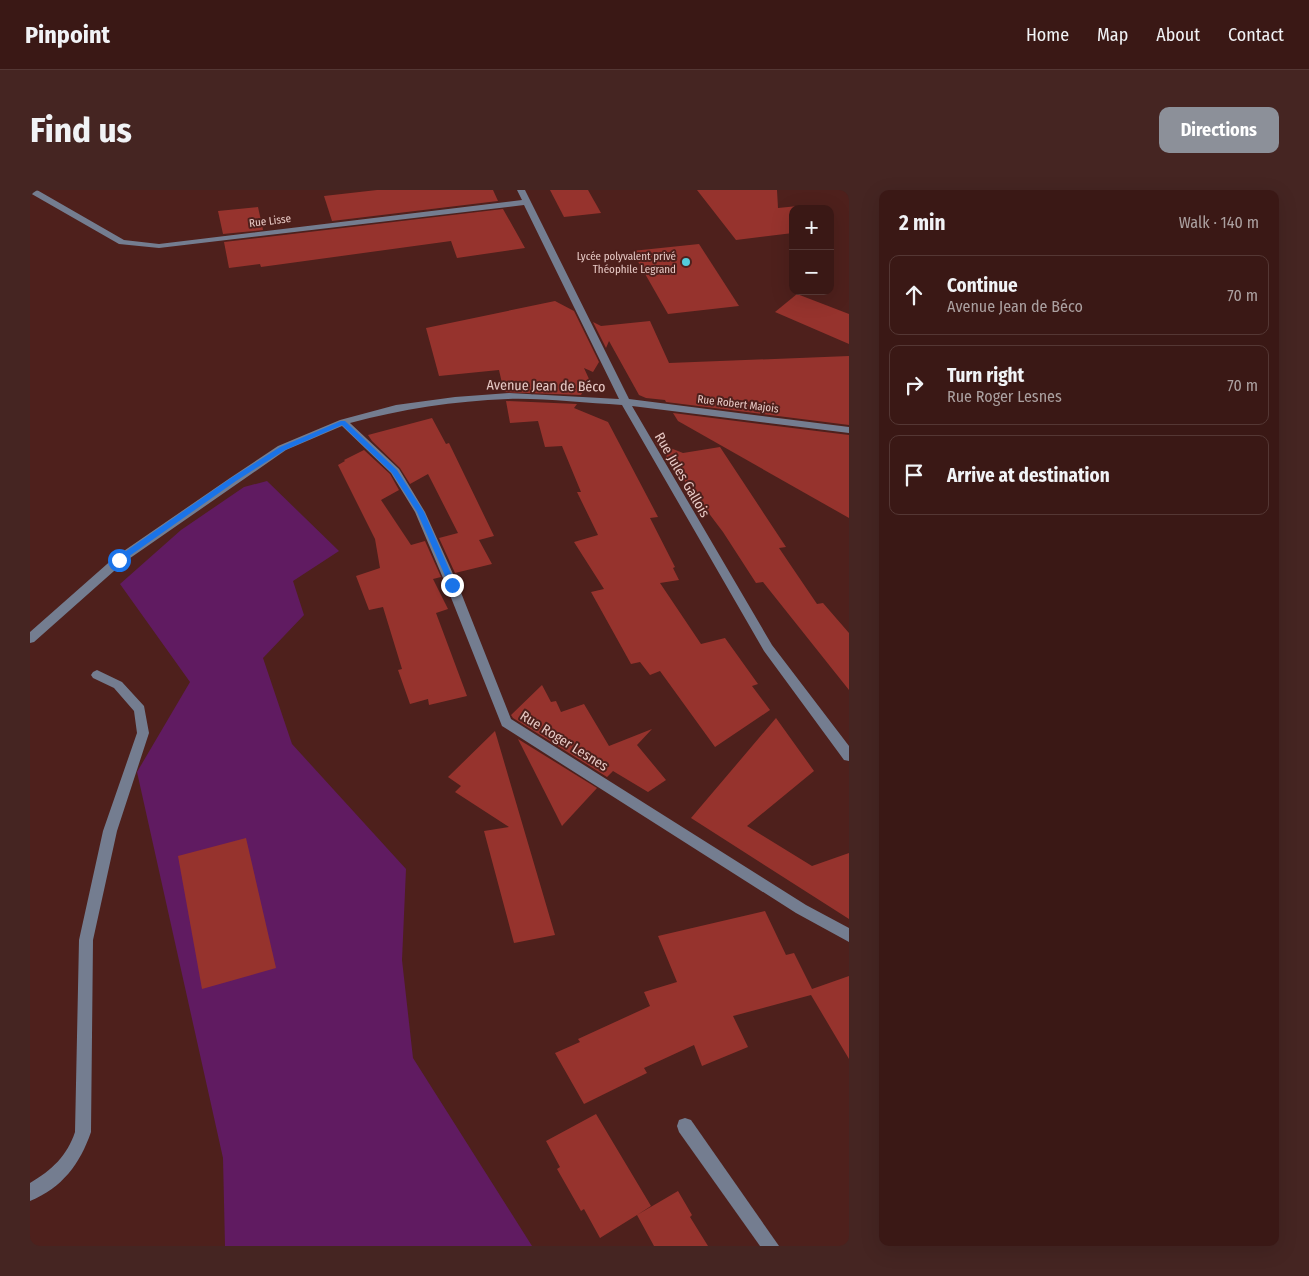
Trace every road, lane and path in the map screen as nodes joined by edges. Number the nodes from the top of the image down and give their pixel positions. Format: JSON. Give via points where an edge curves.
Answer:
{"nodes":[{"id":1,"x":31,"y":190,"type":"edge"},
{"id":2,"x":521,"y":190,"type":"edge"},
{"id":3,"x":526,"y":202,"type":"junction"},
{"id":4,"x":624,"y":402,"type":"junction"},
{"id":5,"x":343,"y":422,"type":"junction"},
{"id":6,"x":849,"y":430,"type":"edge"},
{"id":7,"x":30,"y":639,"type":"edge"},
{"id":8,"x":98,"y":675,"type":"dead end"},
{"id":9,"x":849,"y":756,"type":"edge"},
{"id":10,"x":849,"y":935,"type":"edge"},
{"id":11,"x":685,"y":1126,"type":"dead end"},
{"id":12,"x":30,"y":1193,"type":"edge"},
{"id":13,"x":770,"y":1246,"type":"edge"}],
"edges":[{"from":1,"to":3,"type":"street","name":"Rue Lisse","via":[[122,242],[159,246]]},
{"from":2,"to":3,"type":"street","name":"Rue Jules Gallois"},
{"from":3,"to":4,"type":"street","name":"Rue Jules Gallois"},
{"from":4,"to":5,"type":"street","name":"Avenue Jean de Béco","via":[[500,396],[396,408]]},
{"from":4,"to":6,"type":"street","name":"Rue Robert Majois"},
{"from":4,"to":9,"type":"street","name":"Rue Jules Gallois","via":[[768,648]]},
{"from":5,"to":7,"type":"street","name":"Avenue Jean de Béco","via":[[282,448],[234,480],[119,560]]},
{"from":5,"to":10,"type":"street","name":"Rue Roger Lesnes","via":[[394,471],[420,512],[506,722]]},
{"from":8,"to":12,"type":"street","via":[[118,685],[140,709],[143,733],[110,831],[86,940],[83,1132],[77,1152],[59,1175]]},
{"from":11,"to":13,"type":"street"}]}
